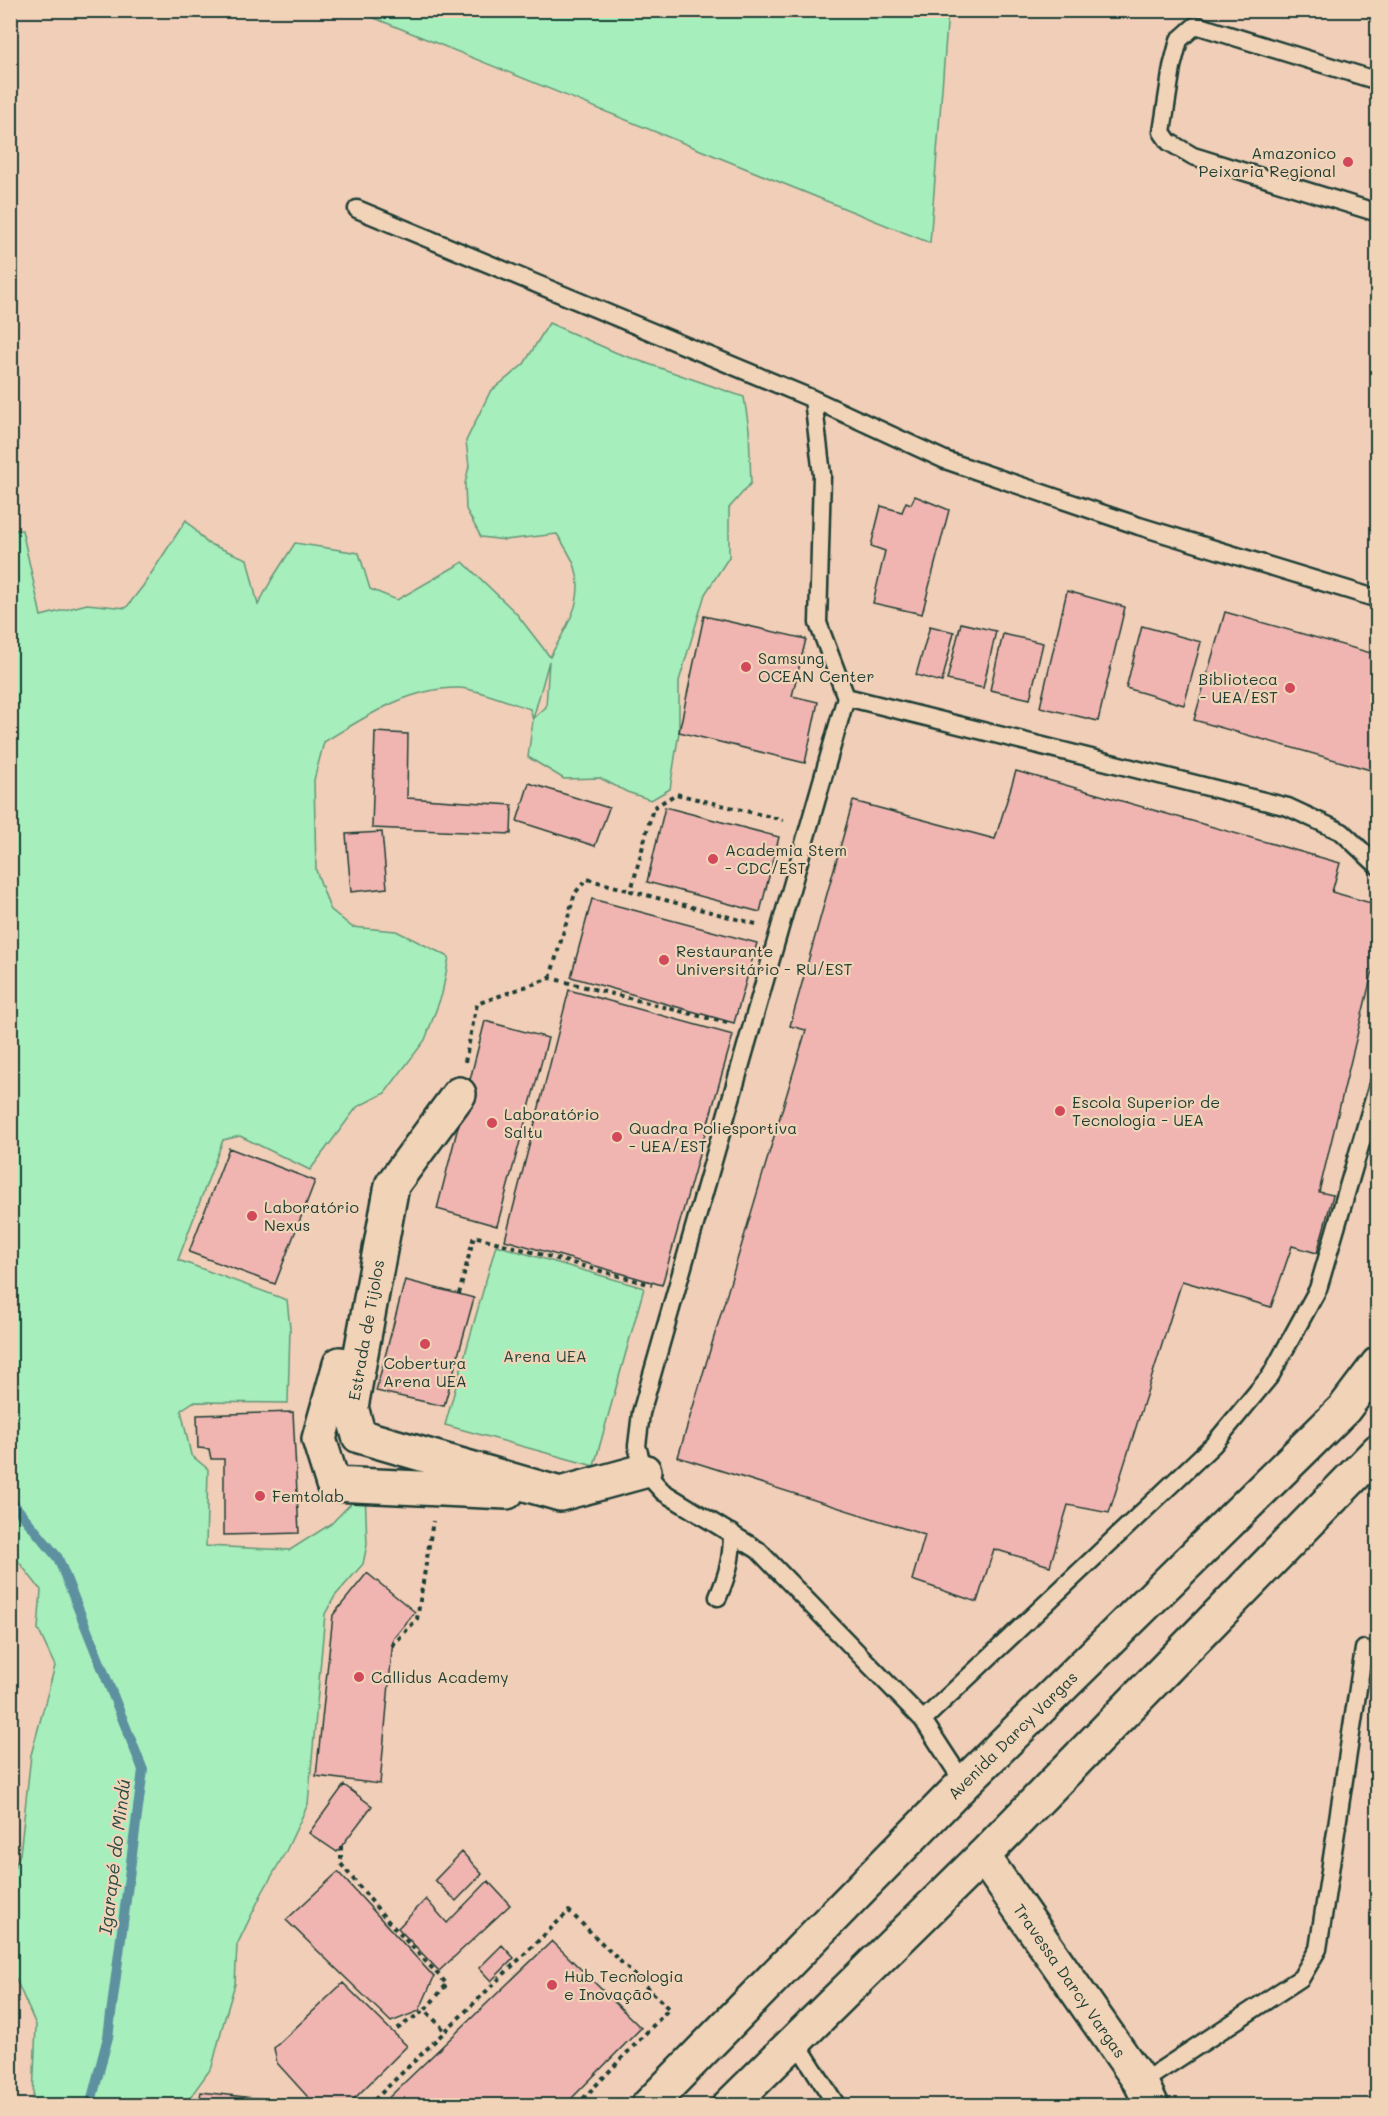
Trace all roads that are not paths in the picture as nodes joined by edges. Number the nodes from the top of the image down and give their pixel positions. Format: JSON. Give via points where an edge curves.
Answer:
{"nodes":[{"id":1,"x":1377,"y":81,"type":"edge"},
{"id":2,"x":357,"y":209,"type":"dead end"},
{"id":3,"x":1377,"y":213,"type":"edge"},
{"id":4,"x":813,"y":399,"type":"junction"},
{"id":5,"x":1377,"y":599,"type":"edge"},
{"id":6,"x":846,"y":697,"type":"junction"},
{"id":7,"x":1377,"y":866,"type":"edge"},
{"id":8,"x":1377,"y":1084,"type":"edge"},
{"id":9,"x":459,"y":1094,"type":"road end"},
{"id":10,"x":392,"y":1185,"type":"junction"},
{"id":11,"x":1377,"y":1365,"type":"edge"},
{"id":12,"x":1377,"y":1450,"type":"edge"},
{"id":13,"x":644,"y":1471,"type":"junction"},
{"id":14,"x":560,"y":1494,"type":"junction"},
{"id":15,"x":732,"y":1533,"type":"junction"},
{"id":16,"x":718,"y":1597,"type":"dead end"},
{"id":17,"x":1364,"y":1649,"type":"dead end"},
{"id":18,"x":923,"y":1720,"type":"junction"},
{"id":19,"x":964,"y":1783,"type":"junction"},
{"id":20,"x":983,"y":1856,"type":"junction"},
{"id":21,"x":795,"y":2040,"type":"junction"},
{"id":22,"x":1147,"y":2094,"type":"edge"},
{"id":23,"x":648,"y":2106,"type":"edge"},
{"id":24,"x":729,"y":2106,"type":"edge"},
{"id":25,"x":837,"y":2106,"type":"edge"}],
"edges":[{"from":1,"to":3,"type":"lane","via":[[1196,25],[1179,40],[1162,132],[1169,142],[1193,156]]},
{"from":2,"to":4,"type":"lane"},
{"from":4,"to":5,"type":"lane","via":[[945,460],[1139,526]]},
{"from":4,"to":6,"type":"lane","via":[[822,475],[818,622]]},
{"from":6,"to":7,"type":"lane","via":[[1288,807],[1342,832]]},
{"from":6,"to":13,"type":"lane","via":[[641,1413],[637,1446]]},
{"from":8,"to":18,"type":"lane","via":[[1318,1289],[1271,1376],[1214,1445]]},
{"from":9,"to":10,"type":"main road","name":"Estrada de Tijolos"},
{"from":10,"to":14,"type":"main road","name":"Estrada de Tijolos","via":[[351,1407],[359,1436]]},
{"from":10,"to":14,"type":"main road","via":[[319,1439],[333,1484]]},
{"from":11,"to":19,"type":"main road","name":"Avenida Darcy Vargas","via":[[1344,1409]]},
{"from":12,"to":20,"type":"main road"},
{"from":13,"to":14,"type":"main road"},
{"from":13,"to":15,"type":"lane","via":[[663,1492]]},
{"from":15,"to":16,"type":"lane","via":[[732,1555]]},
{"from":15,"to":18,"type":"lane","via":[[758,1550]]},
{"from":17,"to":22,"type":"lane","via":[[1318,1949],[1301,1978]]},
{"from":18,"to":19,"type":"lane"},
{"from":19,"to":23,"type":"main road","name":"Avenida Darcy Vargas"},
{"from":20,"to":21,"type":"main road"},
{"from":20,"to":22,"type":"main road","name":"Travessa Darcy Vargas"},
{"from":21,"to":24,"type":"main road"},
{"from":21,"to":25,"type":"lane"}]}
